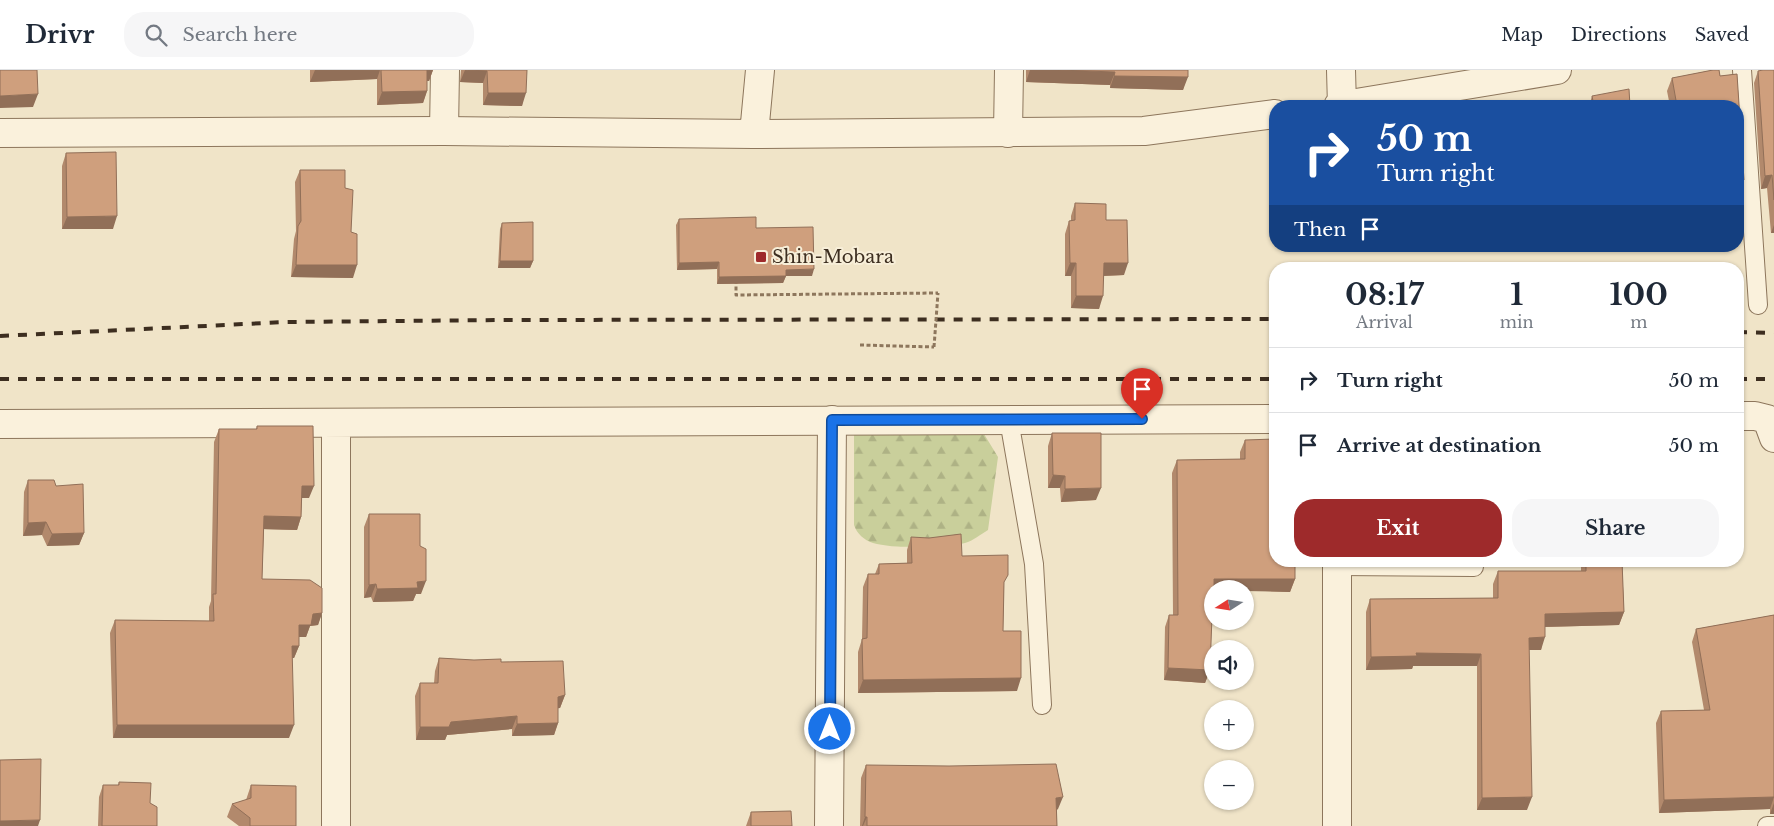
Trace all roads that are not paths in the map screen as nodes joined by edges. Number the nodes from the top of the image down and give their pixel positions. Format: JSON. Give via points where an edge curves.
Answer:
{"nodes":[{"id":1,"x":444,"y":70,"type":"edge"},
{"id":2,"x":760,"y":70,"type":"edge"},
{"id":3,"x":1009,"y":70,"type":"edge"},
{"id":4,"x":1341,"y":70,"type":"edge"},
{"id":5,"x":1557,"y":70,"type":"edge"},
{"id":6,"x":1742,"y":70,"type":"edge"},
{"id":7,"x":1342,"y":100,"type":"edge"},
{"id":8,"x":1378,"y":100,"type":"edge"},
{"id":9,"x":1269,"y":115,"type":"edge"},
{"id":10,"x":444,"y":131,"type":"junction"},
{"id":11,"x":0,"y":133,"type":"edge"},
{"id":12,"x":1008,"y":133,"type":"junction"},
{"id":13,"x":754,"y":134,"type":"junction"},
{"id":14,"x":1758,"y":305,"type":"dead end"},
{"id":15,"x":1744,"y":416,"type":"edge"},
{"id":16,"x":1269,"y":419,"type":"edge"},
{"id":17,"x":832,"y":420,"type":"junction"},
{"id":18,"x":1009,"y":420,"type":"junction"},
{"id":19,"x":0,"y":424,"type":"edge"},
{"id":20,"x":336,"y":424,"type":"junction"},
{"id":21,"x":1774,"y":438,"type":"edge"},
{"id":22,"x":1336,"y":567,"type":"edge"},
{"id":23,"x":1042,"y":706,"type":"dead end"},
{"id":24,"x":336,"y":826,"type":"edge"},
{"id":25,"x":829,"y":826,"type":"edge"},
{"id":26,"x":1337,"y":826,"type":"edge"},
{"id":27,"x":1767,"y":826,"type":"edge"},
{"id":28,"x":1774,"y":826,"type":"edge"}],
"edges":[{"from":1,"to":10,"type":"street"},
{"from":2,"to":13,"type":"street"},
{"from":3,"to":12,"type":"street"},
{"from":4,"to":7,"type":"street"},
{"from":5,"to":8,"type":"street"},
{"from":6,"to":14,"type":"lane"},
{"from":9,"to":12,"type":"street","via":[[1144,131]]},
{"from":10,"to":11,"type":"street"},
{"from":10,"to":13,"type":"street"},
{"from":12,"to":13,"type":"street"},
{"from":15,"to":21,"type":"street","via":[[1767,419]]},
{"from":16,"to":18,"type":"street"},
{"from":17,"to":18,"type":"street"},
{"from":17,"to":20,"type":"street"},
{"from":17,"to":25,"type":"street"},
{"from":18,"to":23,"type":"lane","via":[[1034,564]]},
{"from":19,"to":20,"type":"street"},
{"from":20,"to":24,"type":"street"},
{"from":22,"to":26,"type":"street"},
{"from":27,"to":28,"type":"lane"}]}
